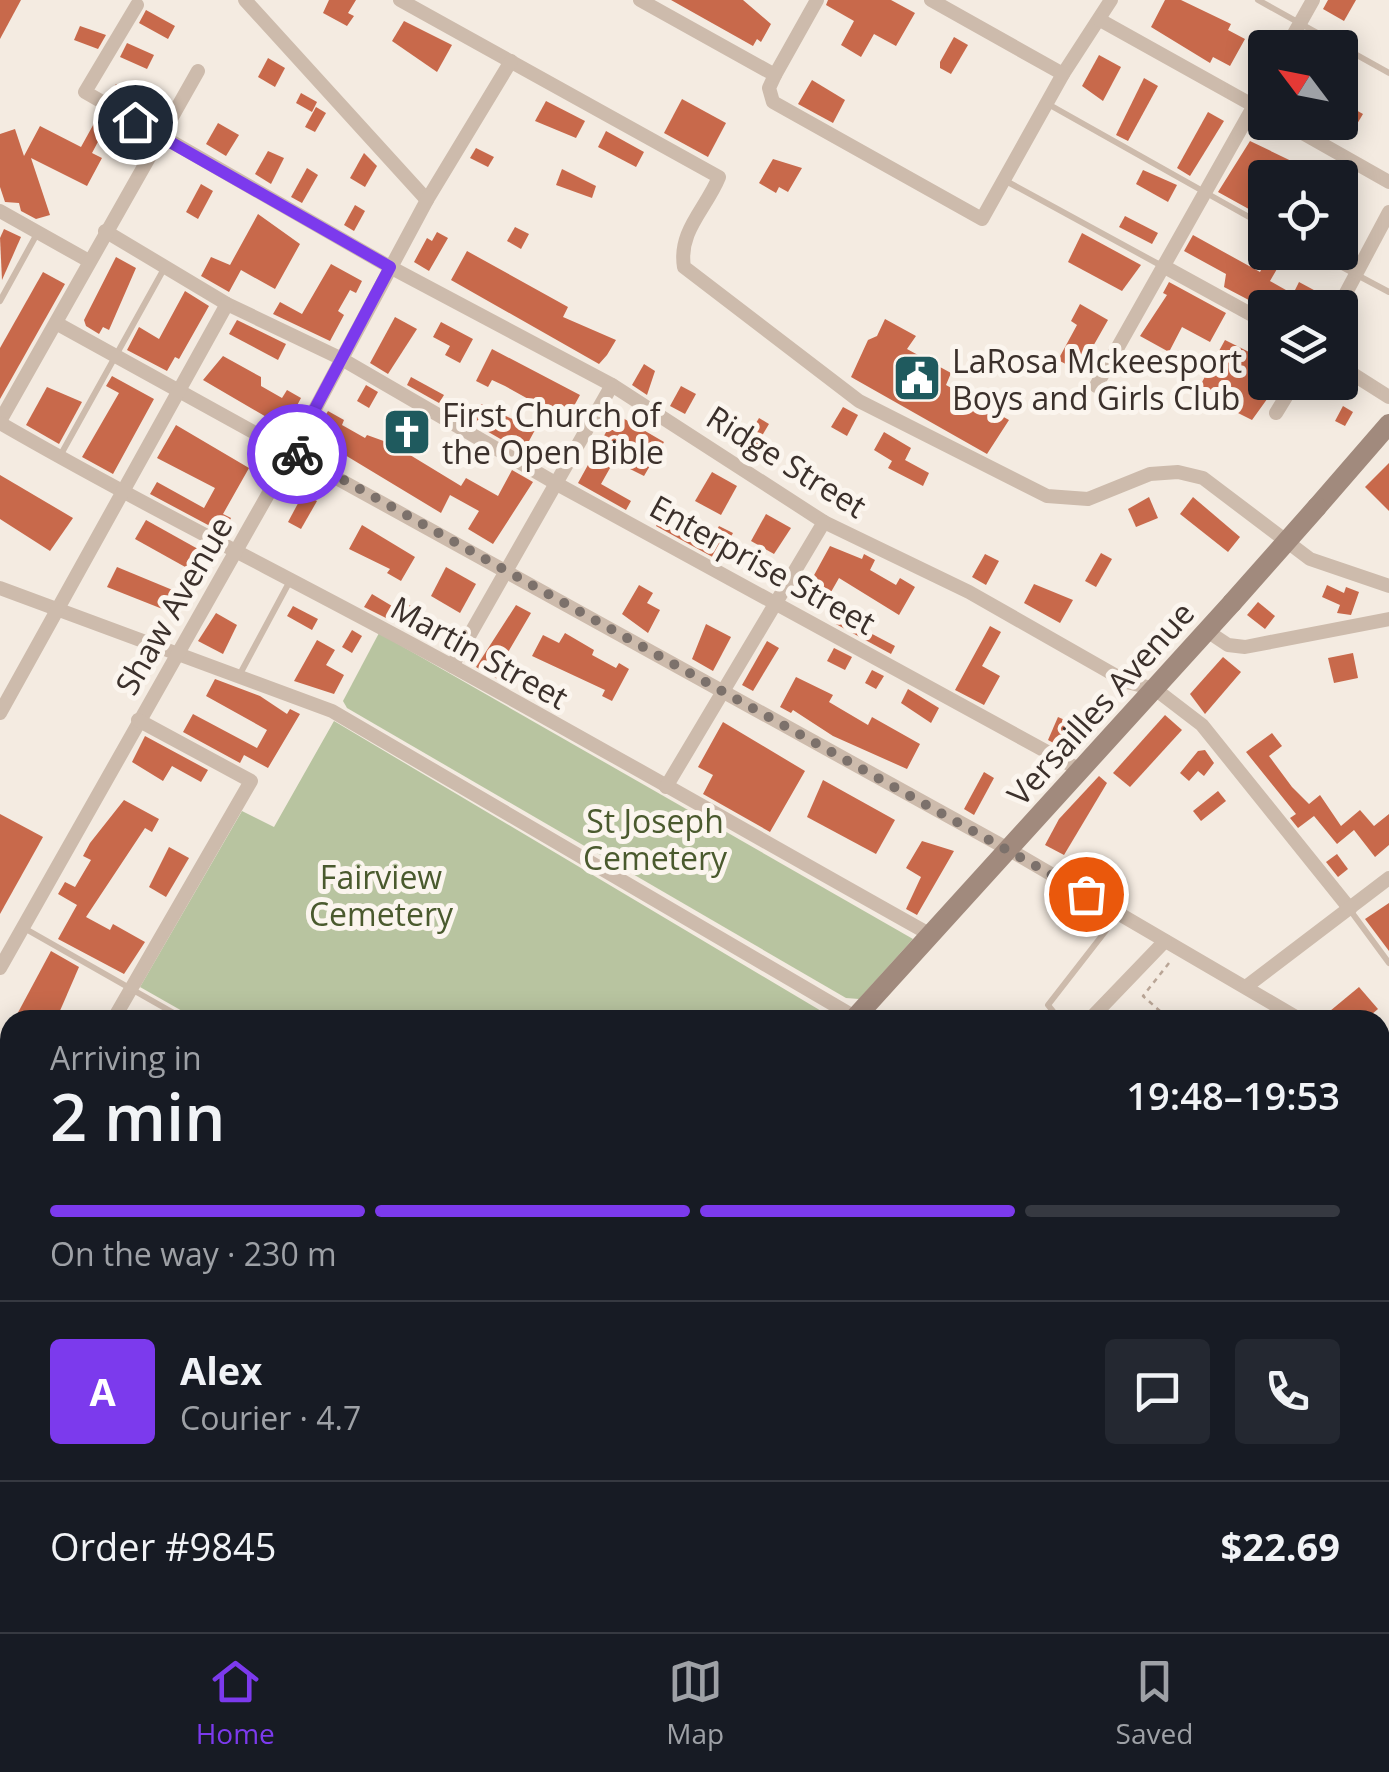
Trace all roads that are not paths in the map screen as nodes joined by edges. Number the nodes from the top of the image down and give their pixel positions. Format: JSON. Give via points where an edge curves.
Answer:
{"nodes":[{"id":1,"x":400,"y":0,"type":"edge"},
{"id":2,"x":818,"y":0,"type":"edge"},
{"id":3,"x":932,"y":0,"type":"edge"},
{"id":4,"x":1111,"y":0,"type":"edge"},
{"id":5,"x":1258,"y":0,"type":"edge"},
{"id":6,"x":1313,"y":0,"type":"edge"},
{"id":7,"x":246,"y":1,"type":"edge"},
{"id":8,"x":648,"y":2,"type":"edge"},
{"id":9,"x":137,"y":4,"type":"dead end"},
{"id":10,"x":1100,"y":20,"type":"junction"},
{"id":11,"x":1300,"y":23,"type":"junction"},
{"id":12,"x":1296,"y":30,"type":"edge"},
{"id":13,"x":511,"y":60,"type":"junction"},
{"id":14,"x":198,"y":71,"type":"dead end"},
{"id":15,"x":1389,"y":73,"type":"edge"},
{"id":16,"x":775,"y":74,"type":"junction"},
{"id":17,"x":1063,"y":74,"type":"junction"},
{"id":18,"x":1248,"y":103,"type":"edge"},
{"id":19,"x":1047,"y":104,"type":"junction"},
{"id":20,"x":1248,"y":126,"type":"edge"},
{"id":21,"x":160,"y":137,"type":"junction"},
{"id":22,"x":1315,"y":140,"type":"edge"},
{"id":23,"x":1005,"y":180,"type":"junction"},
{"id":24,"x":1389,"y":182,"type":"edge"},
{"id":25,"x":1204,"y":193,"type":"junction"},
{"id":26,"x":428,"y":200,"type":"junction"},
{"id":27,"x":0,"y":211,"type":"edge"},
{"id":28,"x":1389,"y":212,"type":"edge"},
{"id":29,"x":1248,"y":217,"type":"edge"},
{"id":30,"x":105,"y":231,"type":"junction"},
{"id":31,"x":38,"y":232,"type":"junction"},
{"id":32,"x":89,"y":261,"type":"junction"},
{"id":33,"x":1163,"y":266,"type":"junction"},
{"id":34,"x":165,"y":267,"type":"junction"},
{"id":35,"x":390,"y":267,"type":"junction"},
{"id":36,"x":1347,"y":270,"type":"edge"},
{"id":37,"x":1356,"y":275,"type":"junction"},
{"id":38,"x":1348,"y":290,"type":"edge"},
{"id":39,"x":1389,"y":292,"type":"edge"},
{"id":40,"x":0,"y":301,"type":"edge"},
{"id":41,"x":227,"y":304,"type":"junction"},
{"id":42,"x":1248,"y":313,"type":"edge"},
{"id":43,"x":56,"y":324,"type":"junction"},
{"id":44,"x":116,"y":357,"type":"junction"},
{"id":45,"x":340,"y":358,"type":"junction"},
{"id":46,"x":1358,"y":377,"type":"edge"},
{"id":47,"x":612,"y":385,"type":"junction"},
{"id":48,"x":1096,"y":386,"type":"dead end"},
{"id":49,"x":180,"y":394,"type":"junction"},
{"id":50,"x":1389,"y":396,"type":"edge"},
{"id":51,"x":1284,"y":400,"type":"edge"},
{"id":52,"x":1276,"y":413,"type":"dead end"},
{"id":53,"x":0,"y":422,"type":"edge"},
{"id":54,"x":1389,"y":424,"type":"edge"},
{"id":55,"x":292,"y":452,"type":"junction"},
{"id":56,"x":59,"y":457,"type":"junction"},
{"id":57,"x":557,"y":484,"type":"junction"},
{"id":58,"x":123,"y":494,"type":"junction"},
{"id":59,"x":824,"y":522,"type":"junction"},
{"id":60,"x":238,"y":549,"type":"junction"},
{"id":61,"x":507,"y":571,"type":"junction"},
{"id":62,"x":291,"y":579,"type":"junction"},
{"id":63,"x":1389,"y":586,"type":"edge"},
{"id":64,"x":0,"y":588,"type":"edge"},
{"id":65,"x":777,"y":602,"type":"junction"},
{"id":66,"x":59,"y":610,"type":"junction"},
{"id":67,"x":1389,"y":619,"type":"edge"},
{"id":68,"x":1207,"y":632,"type":"junction"},
{"id":69,"x":179,"y":652,"type":"junction"},
{"id":70,"x":452,"y":666,"type":"junction"},
{"id":71,"x":240,"y":675,"type":"junction"},
{"id":72,"x":1155,"y":689,"type":"junction"},
{"id":73,"x":722,"y":694,"type":"junction"},
{"id":74,"x":0,"y":713,"type":"edge"},
{"id":75,"x":138,"y":720,"type":"junction"},
{"id":76,"x":1082,"y":771,"type":"junction"},
{"id":77,"x":666,"y":787,"type":"junction"},
{"id":78,"x":1008,"y":849,"type":"junction"},
{"id":79,"x":1389,"y":878,"type":"edge"},
{"id":80,"x":1350,"y":909,"type":"junction"},
{"id":81,"x":1119,"y":914,"type":"junction"},
{"id":82,"x":22,"y":928,"type":"junction"},
{"id":83,"x":931,"y":935,"type":"junction"},
{"id":84,"x":1165,"y":941,"type":"junction"},
{"id":85,"x":1389,"y":963,"type":"edge"},
{"id":86,"x":0,"y":968,"type":"edge"},
{"id":87,"x":1246,"y":986,"type":"junction"},
{"id":88,"x":132,"y":990,"type":"junction"},
{"id":89,"x":119,"y":1010,"type":"edge"},
{"id":90,"x":168,"y":1010,"type":"edge"},
{"id":91,"x":841,"y":1010,"type":"edge"},
{"id":92,"x":864,"y":1010,"type":"edge"},
{"id":93,"x":1052,"y":1010,"type":"edge"},
{"id":94,"x":1099,"y":1010,"type":"edge"},
{"id":95,"x":1285,"y":1010,"type":"edge"}],
"edges":[{"from":1,"to":13,"type":"street"},
{"from":2,"to":16,"type":"street"},
{"from":3,"to":17,"type":"street"},
{"from":4,"to":10,"type":"street"},
{"from":5,"to":11,"type":"lane"},
{"from":6,"to":11,"type":"street"},
{"from":7,"to":26,"type":"street"},
{"from":8,"to":16,"type":"street"},
{"from":9,"to":21,"type":"street","name":"Ridge Street","via":[[85,92]]},
{"from":10,"to":17,"type":"street"},
{"from":10,"to":18,"type":"street"},
{"from":11,"to":12,"type":"street"},
{"from":11,"to":15,"type":"lane"},
{"from":13,"to":26,"type":"street","name":"Shaw Avenue"},
{"from":13,"to":63,"type":"street","via":[[719,177],[681,247],[684,266],[859,401],[1047,496],[1088,499],[1150,474],[1203,478],[1310,559]]},
{"from":14,"to":21,"type":"street"},
{"from":16,"to":23,"type":"street","via":[[773,102],[982,219]]},
{"from":17,"to":19,"type":"street"},
{"from":19,"to":23,"type":"street"},
{"from":19,"to":25,"type":"lane"},
{"from":20,"to":25,"type":"street"},
{"from":21,"to":30,"type":"street"},
{"from":21,"to":35,"type":"street","name":"Ridge Street"},
{"from":22,"to":24,"type":"street"},
{"from":23,"to":33,"type":"lane"},
{"from":25,"to":29,"type":"lane"},
{"from":25,"to":33,"type":"street"},
{"from":26,"to":35,"type":"street","name":"Shaw Avenue"},
{"from":27,"to":31,"type":"street"},
{"from":28,"to":37,"type":"street"},
{"from":30,"to":32,"type":"street"},
{"from":30,"to":34,"type":"street","name":"Enterprise Street"},
{"from":31,"to":32,"type":"street"},
{"from":31,"to":40,"type":"lane"},
{"from":32,"to":43,"type":"street"},
{"from":33,"to":42,"type":"street"},
{"from":33,"to":48,"type":"street"},
{"from":34,"to":41,"type":"street","name":"Enterprise Street"},
{"from":34,"to":44,"type":"lane"},
{"from":35,"to":45,"type":"street","name":"Shaw Avenue"},
{"from":35,"to":47,"type":"street","name":"Ridge Street"},
{"from":36,"to":37,"type":"lane"},
{"from":37,"to":38,"type":"street"},
{"from":37,"to":39,"type":"lane"},
{"from":41,"to":45,"type":"street","name":"Enterprise Street"},
{"from":41,"to":49,"type":"street"},
{"from":43,"to":44,"type":"street"},
{"from":43,"to":53,"type":"street"},
{"from":44,"to":49,"type":"street"},
{"from":44,"to":56,"type":"lane"},
{"from":45,"to":55,"type":"street","name":"Shaw Avenue"},
{"from":45,"to":57,"type":"street","name":"Enterprise Street"},
{"from":46,"to":50,"type":"street"},
{"from":47,"to":57,"type":"street"},
{"from":47,"to":59,"type":"street","name":"Ridge Street"},
{"from":49,"to":55,"type":"street"},
{"from":49,"to":58,"type":"street"},
{"from":51,"to":52,"type":"street"},
{"from":53,"to":56,"type":"street","name":"Martin Street"},
{"from":54,"to":68,"type":"street","name":"Versailles Avenue","bridge":true},
{"from":55,"to":60,"type":"street","name":"Shaw Avenue"},
{"from":55,"to":61,"type":"street"},
{"from":56,"to":58,"type":"street","name":"Martin Street"},
{"from":57,"to":61,"type":"street"},
{"from":57,"to":65,"type":"street","name":"Enterprise Street"},
{"from":58,"to":60,"type":"street","name":"Martin Street"},
{"from":58,"to":66,"type":"street"},
{"from":59,"to":65,"type":"street"},
{"from":59,"to":72,"type":"street","name":"Ridge Street","via":[[969,592],[1127,682]]},
{"from":60,"to":62,"type":"street","name":"Martin Street"},
{"from":60,"to":69,"type":"street","name":"Shaw Avenue"},
{"from":61,"to":70,"type":"street"},
{"from":61,"to":73,"type":"street"},
{"from":62,"to":70,"type":"street","name":"Martin Street"},
{"from":62,"to":71,"type":"lane"},
{"from":64,"to":66,"type":"street"},
{"from":65,"to":73,"type":"street"},
{"from":65,"to":76,"type":"street","name":"Enterprise Street"},
{"from":66,"to":69,"type":"street"},
{"from":66,"to":74,"type":"street"},
{"from":67,"to":68,"type":"street","via":[[1246,647]]},
{"from":68,"to":72,"type":"street","name":"Versailles Avenue"},
{"from":69,"to":71,"type":"street"},
{"from":69,"to":75,"type":"street","name":"Shaw Avenue"},
{"from":70,"to":77,"type":"street","name":"Martin Street"},
{"from":71,"to":91,"type":"street","via":[[332,711]]},
{"from":72,"to":76,"type":"street","name":"Versailles Avenue"},
{"from":72,"to":80,"type":"street","name":"Ridge Street","via":[[1202,724]]},
{"from":73,"to":77,"type":"street"},
{"from":73,"to":78,"type":"street"},
{"from":75,"to":82,"type":"street","name":"Shaw Avenue"},
{"from":75,"to":88,"type":"street","via":[[251,781]]},
{"from":76,"to":78,"type":"street","name":"Versailles Avenue"},
{"from":77,"to":83,"type":"street","name":"Martin Street"},
{"from":78,"to":81,"type":"street"},
{"from":78,"to":83,"type":"street","name":"Versailles Avenue"},
{"from":79,"to":80,"type":"street"},
{"from":80,"to":85,"type":"lane"},
{"from":80,"to":87,"type":"street"},
{"from":81,"to":84,"type":"street"},
{"from":81,"to":93,"type":"lane","via":[[1048,1005]]},
{"from":82,"to":86,"type":"street","name":"Shaw Avenue"},
{"from":82,"to":88,"type":"lane"},
{"from":83,"to":92,"type":"street","name":"Versailles Avenue"},
{"from":84,"to":87,"type":"street"},
{"from":84,"to":94,"type":"street"},
{"from":87,"to":95,"type":"street"},
{"from":88,"to":89,"type":"street"},
{"from":88,"to":90,"type":"lane"}]}
